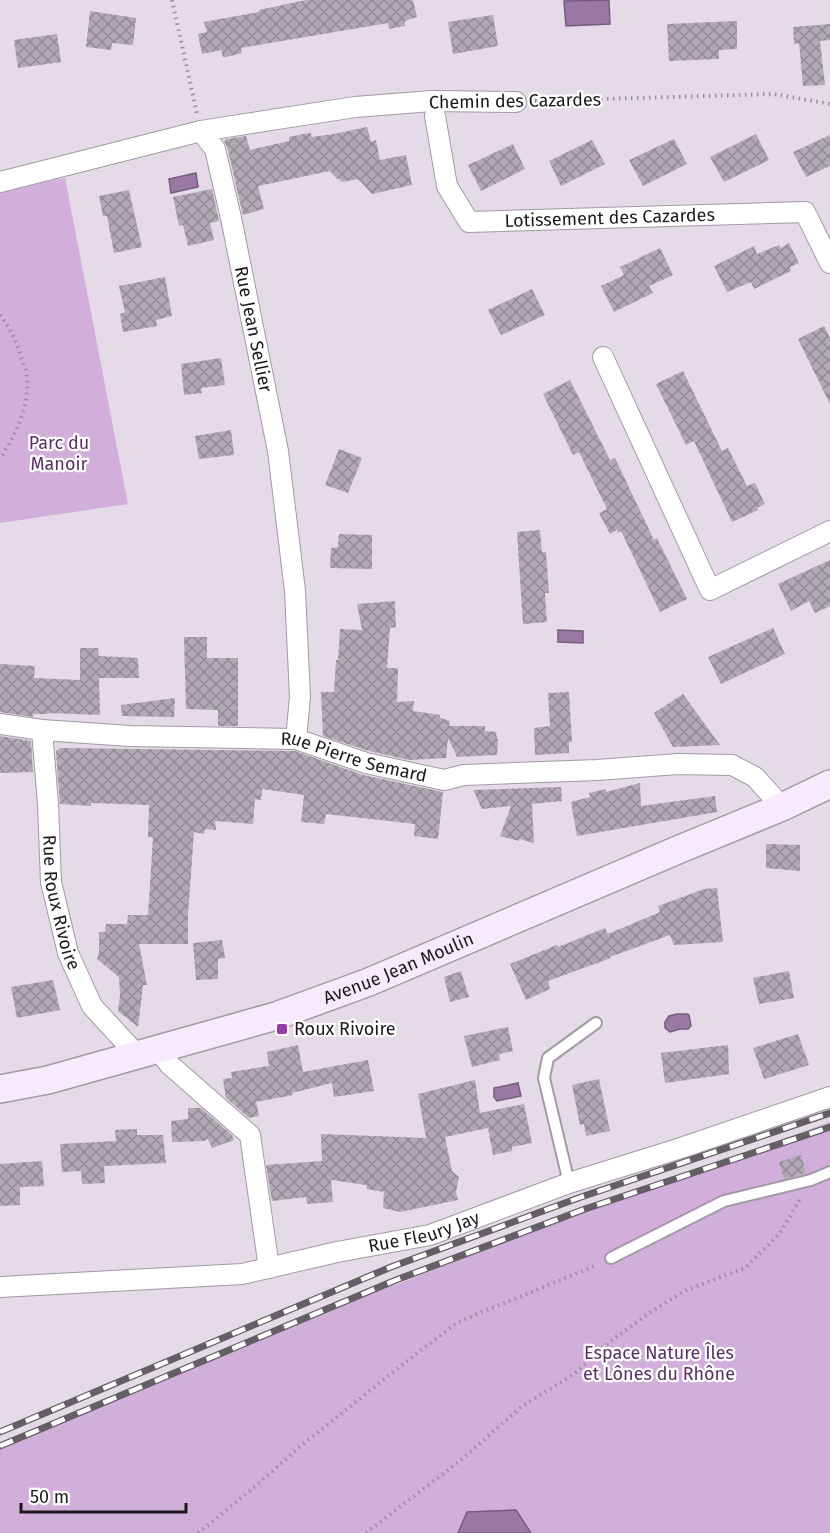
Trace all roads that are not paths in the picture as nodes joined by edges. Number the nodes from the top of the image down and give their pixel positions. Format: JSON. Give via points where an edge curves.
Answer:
{"nodes":[{"id":1,"x":516,"y":102,"type":"road end"},
{"id":2,"x":435,"y":116,"type":"dead end"},
{"id":3,"x":201,"y":131,"type":"junction"},
{"id":4,"x":0,"y":182,"type":"edge"},
{"id":5,"x":830,"y":263,"type":"edge"},
{"id":6,"x":603,"y":357,"type":"dead end"},
{"id":7,"x":830,"y":531,"type":"edge"},
{"id":8,"x":0,"y":724,"type":"edge"},
{"id":9,"x":42,"y":730,"type":"junction"},
{"id":10,"x":296,"y":739,"type":"junction"},
{"id":11,"x":830,"y":784,"type":"edge"},
{"id":12,"x":782,"y":807,"type":"junction"},
{"id":13,"x":596,"y":1023,"type":"dead end"},
{"id":14,"x":147,"y":1052,"type":"junction"},
{"id":15,"x":0,"y":1089,"type":"edge"},
{"id":16,"x":830,"y":1097,"type":"edge"},
{"id":17,"x":830,"y":1172,"type":"edge"},
{"id":18,"x":569,"y":1183,"type":"junction"},
{"id":19,"x":611,"y":1258,"type":"road end"},
{"id":20,"x":269,"y":1268,"type":"junction"},
{"id":21,"x":0,"y":1287,"type":"edge"}],
"edges":[{"from":1,"to":3,"type":"street","name":"Chemin des Cazardes","via":[[432,101],[355,107]]},
{"from":2,"to":5,"type":"street","name":"Lotissement des Cazardes","via":[[447,186],[469,222],[805,212]]},
{"from":3,"to":4,"type":"street"},
{"from":3,"to":10,"type":"street","name":"Rue Jean Sellier","via":[[215,149],[278,451],[295,591],[300,697]]},
{"from":6,"to":7,"type":"street","via":[[710,590]]},
{"from":8,"to":9,"type":"street","name":"Rue Pierre Semard"},
{"from":9,"to":10,"type":"street","name":"Rue Pierre Semard"},
{"from":9,"to":14,"type":"street","name":"Rue Roux Rivoire","via":[[51,882],[68,954],[92,1006]]},
{"from":10,"to":12,"type":"street","name":"Rue Pierre Semard","via":[[366,762],[444,780],[464,775],[678,764],[732,765],[755,777]]},
{"from":11,"to":12,"type":"main road"},
{"from":12,"to":14,"type":"main road","name":"Avenue Jean Moulin","via":[[369,982],[276,1016]]},
{"from":13,"to":18,"type":"lane","via":[[548,1058],[544,1078]]},
{"from":14,"to":15,"type":"main road","name":"Avenue Jean Moulin"},
{"from":14,"to":20,"type":"street","name":"Rue Roux Rivoire","via":[[170,1065],[250,1135]]},
{"from":16,"to":18,"type":"street","name":"Rue Fleury Jay"},
{"from":17,"to":19,"type":"lane","via":[[724,1201]]},
{"from":18,"to":20,"type":"street","name":"Rue Fleury Jay","via":[[430,1234]]},
{"from":20,"to":21,"type":"street","name":"Rue Fleury Jay","via":[[242,1274]]}]}
